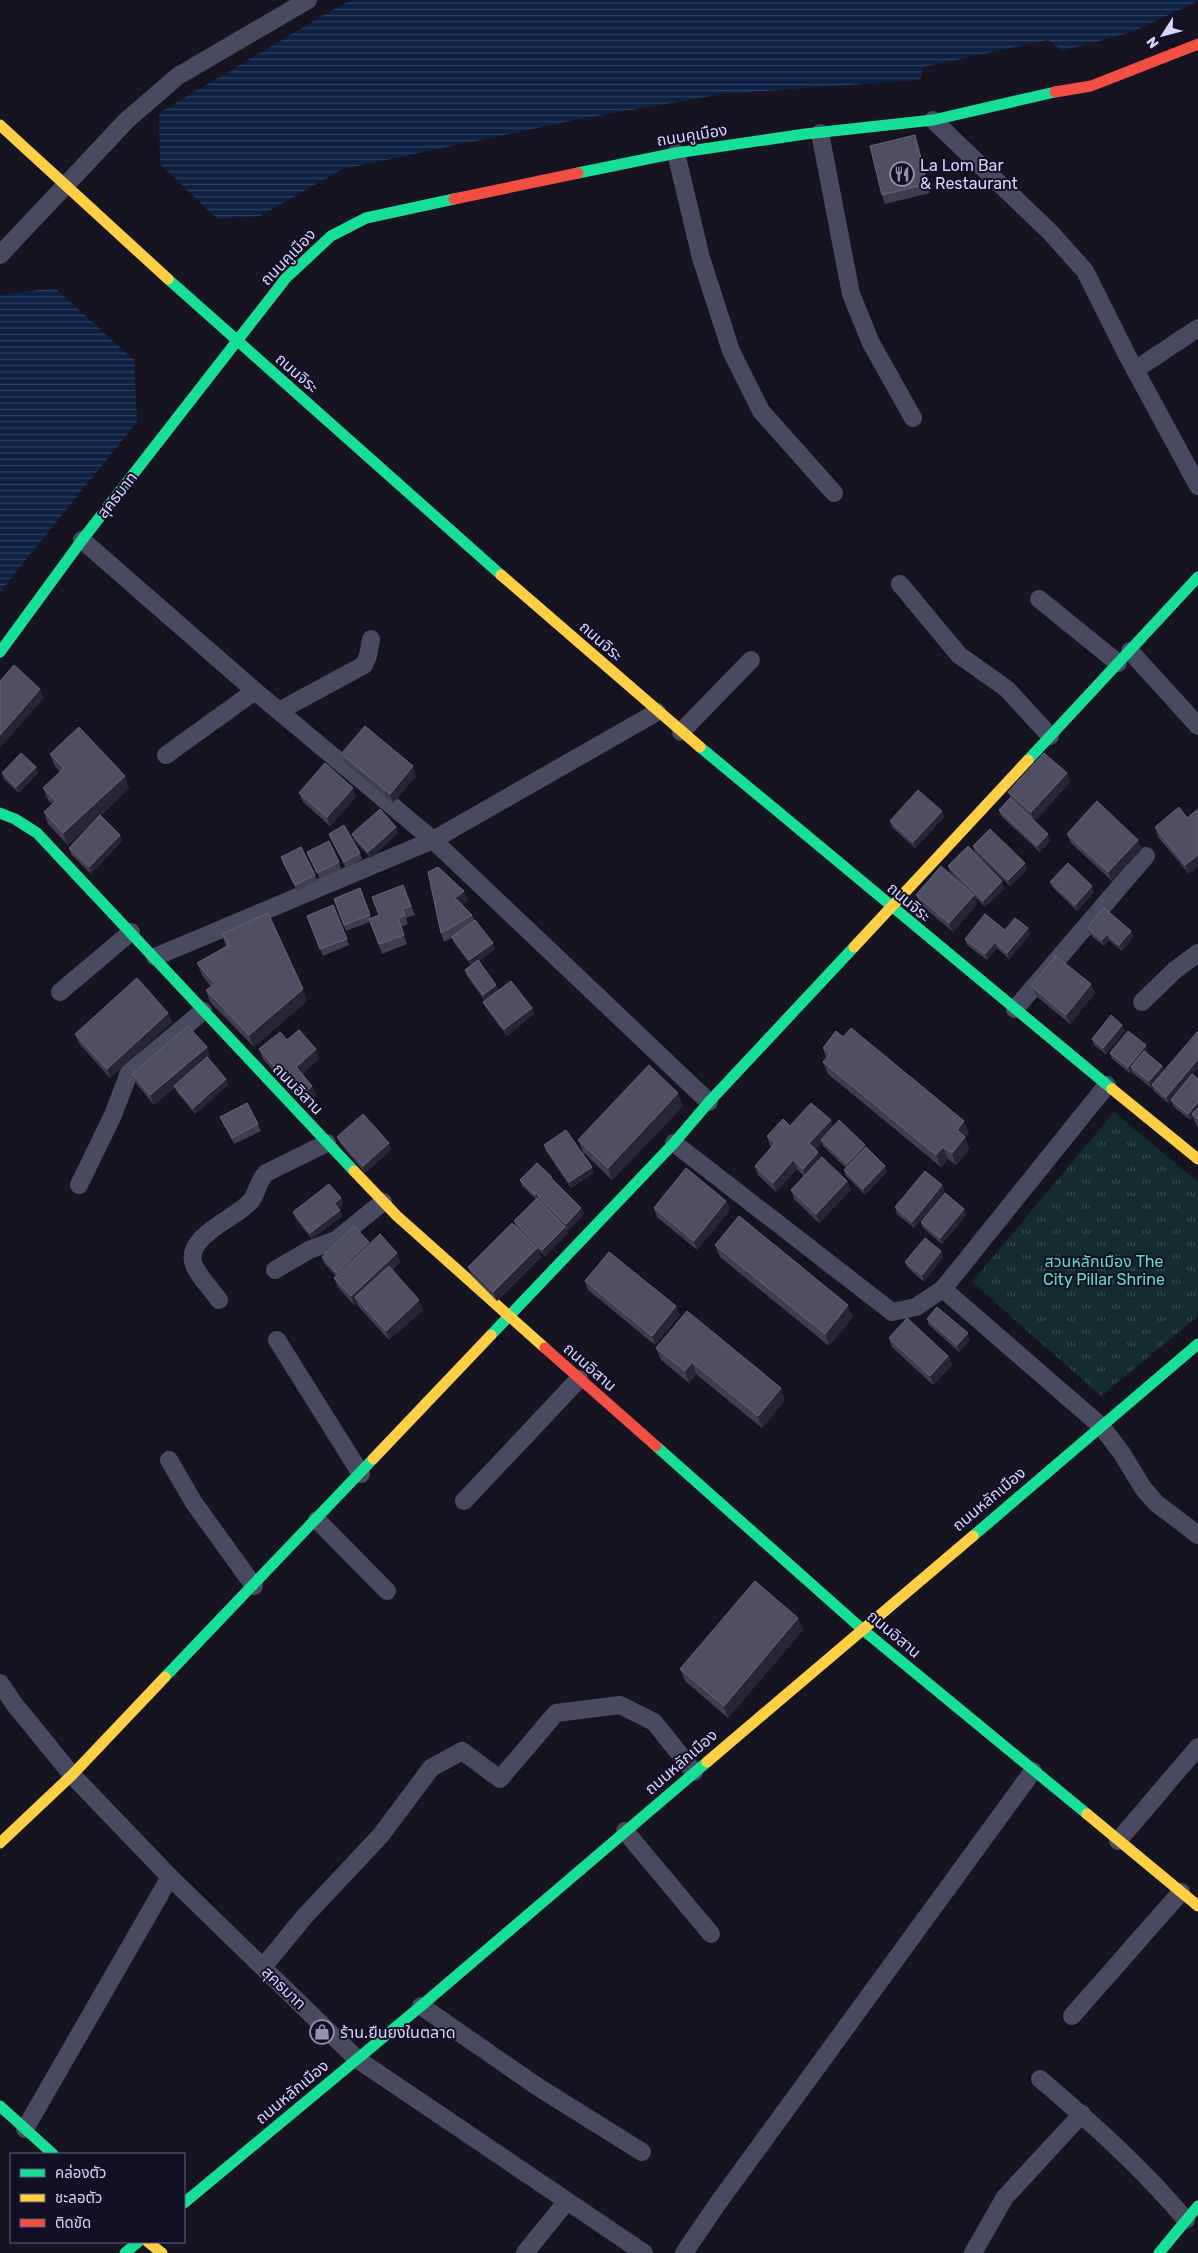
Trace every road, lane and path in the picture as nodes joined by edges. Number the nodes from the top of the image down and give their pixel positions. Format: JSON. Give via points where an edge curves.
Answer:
{"nodes":[{"id":1,"x":308,"y":0,"type":"edge"},
{"id":2,"x":1198,"y":44,"type":"edge"},
{"id":3,"x":933,"y":120,"type":"junction"},
{"id":4,"x":0,"y":125,"type":"edge"},
{"id":5,"x":820,"y":133,"type":"junction"},
{"id":6,"x":676,"y":153,"type":"junction"},
{"id":7,"x":66,"y":185,"type":"junction"},
{"id":8,"x":0,"y":255,"type":"edge"},
{"id":9,"x":1198,"y":328,"type":"edge"},
{"id":10,"x":238,"y":343,"type":"junction"},
{"id":11,"x":1135,"y":370,"type":"junction"},
{"id":12,"x":914,"y":418,"type":"dead end"},
{"id":13,"x":1198,"y":486,"type":"edge"},
{"id":14,"x":834,"y":493,"type":"dead end"},
{"id":15,"x":82,"y":540,"type":"junction"},
{"id":16,"x":1198,"y":577,"type":"edge"},
{"id":17,"x":900,"y":584,"type":"dead end"},
{"id":18,"x":1039,"y":599,"type":"dead end"},
{"id":19,"x":371,"y":639,"type":"dead end"},
{"id":20,"x":0,"y":652,"type":"edge"},
{"id":21,"x":1124,"y":657,"type":"junction"},
{"id":22,"x":751,"y":660,"type":"dead end"},
{"id":23,"x":255,"y":690,"type":"junction"},
{"id":24,"x":279,"y":711,"type":"junction"},
{"id":25,"x":656,"y":712,"type":"junction"},
{"id":26,"x":1198,"y":726,"type":"edge"},
{"id":27,"x":681,"y":732,"type":"junction"},
{"id":28,"x":1050,"y":736,"type":"junction"},
{"id":29,"x":166,"y":755,"type":"dead end"},
{"id":30,"x":0,"y":813,"type":"edge"},
{"id":31,"x":433,"y":840,"type":"junction"},
{"id":32,"x":1146,"y":856,"type":"dead end"},
{"id":33,"x":890,"y":907,"type":"junction"},
{"id":34,"x":131,"y":932,"type":"junction"},
{"id":35,"x":1198,"y":953,"type":"edge"},
{"id":36,"x":155,"y":957,"type":"junction"},
{"id":37,"x":60,"y":992,"type":"dead end"},
{"id":38,"x":1142,"y":1002,"type":"dead end"},
{"id":39,"x":1015,"y":1009,"type":"junction"},
{"id":40,"x":202,"y":1011,"type":"junction"},
{"id":41,"x":1108,"y":1085,"type":"junction"},
{"id":42,"x":709,"y":1102,"type":"junction"},
{"id":43,"x":327,"y":1143,"type":"junction"},
{"id":44,"x":674,"y":1143,"type":"junction"},
{"id":45,"x":1198,"y":1159,"type":"edge"},
{"id":46,"x":79,"y":1185,"type":"dead end"},
{"id":47,"x":383,"y":1202,"type":"junction"},
{"id":48,"x":275,"y":1270,"type":"dead end"},
{"id":49,"x":943,"y":1288,"type":"junction"},
{"id":50,"x":219,"y":1300,"type":"dead end"},
{"id":51,"x":509,"y":1317,"type":"junction"},
{"id":52,"x":277,"y":1340,"type":"dead end"},
{"id":53,"x":1198,"y":1344,"type":"edge"},
{"id":54,"x":579,"y":1379,"type":"junction"},
{"id":55,"x":1101,"y":1426,"type":"junction"},
{"id":56,"x":169,"y":1460,"type":"dead end"},
{"id":57,"x":360,"y":1474,"type":"junction"},
{"id":58,"x":464,"y":1501,"type":"dead end"},
{"id":59,"x":317,"y":1520,"type":"junction"},
{"id":60,"x":1198,"y":1535,"type":"edge"},
{"id":61,"x":254,"y":1586,"type":"junction"},
{"id":62,"x":387,"y":1591,"type":"dead end"},
{"id":63,"x":862,"y":1629,"type":"junction"},
{"id":64,"x":0,"y":1683,"type":"edge"},
{"id":65,"x":1198,"y":1747,"type":"edge"},
{"id":66,"x":1033,"y":1771,"type":"junction"},
{"id":67,"x":694,"y":1772,"type":"junction"},
{"id":68,"x":72,"y":1775,"type":"junction"},
{"id":69,"x":625,"y":1831,"type":"junction"},
{"id":70,"x":1118,"y":1841,"type":"junction"},
{"id":71,"x":0,"y":1843,"type":"edge"},
{"id":72,"x":170,"y":1877,"type":"junction"},
{"id":73,"x":1182,"y":1892,"type":"junction"},
{"id":74,"x":1198,"y":1906,"type":"edge"},
{"id":75,"x":711,"y":1934,"type":"dead end"},
{"id":76,"x":263,"y":1967,"type":"junction"},
{"id":77,"x":421,"y":2006,"type":"junction"},
{"id":78,"x":1072,"y":2016,"type":"dead end"},
{"id":79,"x":358,"y":2058,"type":"junction"},
{"id":80,"x":1040,"y":2079,"type":"dead end"},
{"id":81,"x":0,"y":2106,"type":"edge"},
{"id":82,"x":1082,"y":2114,"type":"junction"},
{"id":83,"x":25,"y":2128,"type":"junction"},
{"id":84,"x":642,"y":2152,"type":"dead end"},
{"id":85,"x":52,"y":2153,"type":"edge"},
{"id":86,"x":567,"y":2201,"type":"junction"},
{"id":87,"x":185,"y":2203,"type":"edge"},
{"id":88,"x":1198,"y":2206,"type":"edge"},
{"id":89,"x":1186,"y":2220,"type":"junction"},
{"id":90,"x":137,"y":2243,"type":"edge"},
{"id":91,"x":149,"y":2243,"type":"edge"},
{"id":92,"x":125,"y":2253,"type":"edge"},
{"id":93,"x":162,"y":2253,"type":"edge"},
{"id":94,"x":525,"y":2253,"type":"edge"},
{"id":95,"x":644,"y":2253,"type":"edge"},
{"id":96,"x":684,"y":2253,"type":"edge"},
{"id":97,"x":973,"y":2253,"type":"edge"},
{"id":98,"x":1159,"y":2253,"type":"edge"}],
"edges":[{"from":1,"to":7,"type":"street","via":[[178,76],[127,120]]},
{"from":2,"to":3,"type":"street","name":"ถนนคูเมือง","via":[[1092,86]]},
{"from":3,"to":5,"type":"street","name":"ถนนคูเมือง"},
{"from":3,"to":11,"type":"street","via":[[1050,232],[1085,271]]},
{"from":4,"to":7,"type":"street","name":"ถนนจิระ"},
{"from":5,"to":6,"type":"street","name":"ถนนคูเมือง"},
{"from":5,"to":12,"type":"street","via":[[851,294],[871,343]]},
{"from":6,"to":10,"type":"street","name":"ถนนคูเมือง","via":[[366,218],[331,236],[286,278]]},
{"from":6,"to":14,"type":"street","via":[[701,258],[731,352],[762,411]]},
{"from":7,"to":8,"type":"street"},
{"from":7,"to":10,"type":"street","name":"ถนนจิระ"},
{"from":9,"to":11,"type":"street"},
{"from":10,"to":15,"type":"street","name":"สุคธมาท"},
{"from":10,"to":25,"type":"street","name":"ถนนจิระ"},
{"from":11,"to":13,"type":"street"},
{"from":15,"to":20,"type":"street","name":"สุคธมาท"},
{"from":15,"to":23,"type":"street"},
{"from":16,"to":21,"type":"street"},
{"from":17,"to":28,"type":"street","via":[[959,655],[1007,689]]},
{"from":18,"to":21,"type":"street"},
{"from":19,"to":24,"type":"street","via":[[364,665]]},
{"from":21,"to":26,"type":"street"},
{"from":21,"to":28,"type":"street"},
{"from":22,"to":27,"type":"street"},
{"from":23,"to":24,"type":"street"},
{"from":23,"to":29,"type":"street"},
{"from":24,"to":31,"type":"street"},
{"from":25,"to":27,"type":"street","name":"ถนนจิระ"},
{"from":25,"to":31,"type":"street"},
{"from":27,"to":33,"type":"street","name":"ถนนจิระ"},
{"from":28,"to":33,"type":"street"},
{"from":30,"to":34,"type":"street","name":"ถนนอิสาน","via":[[15,818],[37,833]]},
{"from":31,"to":36,"type":"street"},
{"from":31,"to":42,"type":"street"},
{"from":32,"to":39,"type":"street"},
{"from":33,"to":39,"type":"street","name":"ถนนจิระ"},
{"from":33,"to":42,"type":"street"},
{"from":34,"to":36,"type":"street","name":"ถนนอิสาน"},
{"from":34,"to":37,"type":"street"},
{"from":35,"to":38,"type":"street"},
{"from":36,"to":40,"type":"street","name":"ถนนอิสาน"},
{"from":39,"to":41,"type":"street","name":"ถนนจิระ"},
{"from":40,"to":43,"type":"street","name":"ถนนอิสาน"},
{"from":40,"to":46,"type":"street","via":[[128,1073]]},
{"from":41,"to":45,"type":"street","name":"ถนนจิระ"},
{"from":41,"to":49,"type":"street"},
{"from":42,"to":44,"type":"street"},
{"from":43,"to":47,"type":"street","name":"ถนนอิสาน"},
{"from":43,"to":50,"type":"street","via":[[266,1172],[259,1180],[250,1203],[214,1227],[198,1243],[192,1255],[194,1265]]},
{"from":44,"to":49,"type":"street","via":[[892,1312],[916,1307]]},
{"from":44,"to":51,"type":"street"},
{"from":47,"to":48,"type":"street","via":[[336,1240],[309,1250]]},
{"from":47,"to":51,"type":"street","name":"ถนนอิสาน"},
{"from":49,"to":55,"type":"street"},
{"from":51,"to":54,"type":"street","name":"ถนนอิสาน"},
{"from":51,"to":57,"type":"street"},
{"from":52,"to":57,"type":"street"},
{"from":53,"to":55,"type":"street","name":"ถนนหลักเมือง"},
{"from":54,"to":58,"type":"street"},
{"from":54,"to":63,"type":"street","name":"ถนนอิสาน"},
{"from":55,"to":60,"type":"street","via":[[1156,1503]]},
{"from":55,"to":63,"type":"street","name":"ถนนหลักเมือง"},
{"from":56,"to":61,"type":"street","via":[[194,1503]]},
{"from":57,"to":59,"type":"street"},
{"from":59,"to":61,"type":"street"},
{"from":59,"to":62,"type":"street"},
{"from":61,"to":68,"type":"street"},
{"from":63,"to":66,"type":"street","name":"ถนนอิสาน"},
{"from":63,"to":67,"type":"street","name":"ถนนหลักเมือง"},
{"from":64,"to":68,"type":"street","name":"สุคธมาท"},
{"from":65,"to":70,"type":"street"},
{"from":66,"to":70,"type":"street","name":"ถนนอิสาน"},
{"from":66,"to":96,"type":"street"},
{"from":67,"to":69,"type":"street","name":"ถนนหลักเมือง"},
{"from":67,"to":76,"type":"street","via":[[654,1722],[620,1705],[556,1713],[500,1780],[462,1751],[431,1768],[381,1835],[305,1916]]},
{"from":68,"to":71,"type":"street"},
{"from":68,"to":72,"type":"street","name":"สุคธมาท"},
{"from":69,"to":75,"type":"street"},
{"from":69,"to":77,"type":"street","name":"ถนนหลักเมือง"},
{"from":70,"to":73,"type":"street","name":"ถนนอิสาน"},
{"from":72,"to":76,"type":"street","name":"สุคธมาท"},
{"from":72,"to":83,"type":"street"},
{"from":73,"to":74,"type":"street","name":"ถนนอิสาน"},
{"from":73,"to":78,"type":"street"},
{"from":76,"to":79,"type":"street","name":"สุคธมาท"},
{"from":77,"to":79,"type":"street","name":"ถนนหลักเมือง"},
{"from":77,"to":84,"type":"street"},
{"from":79,"to":86,"type":"street","name":"สุคธมาท"},
{"from":79,"to":87,"type":"street","name":"ถนนหลักเมือง"},
{"from":80,"to":82,"type":"street"},
{"from":81,"to":83,"type":"street"},
{"from":82,"to":89,"type":"street","via":[[1111,2139]]},
{"from":82,"to":97,"type":"street","via":[[1005,2198]]},
{"from":83,"to":85,"type":"street"},
{"from":86,"to":94,"type":"street"},
{"from":86,"to":95,"type":"street","name":"สุคธมาท"},
{"from":88,"to":89,"type":"street"},
{"from":89,"to":98,"type":"street"},
{"from":90,"to":92,"type":"street"},
{"from":91,"to":93,"type":"street"}]}
